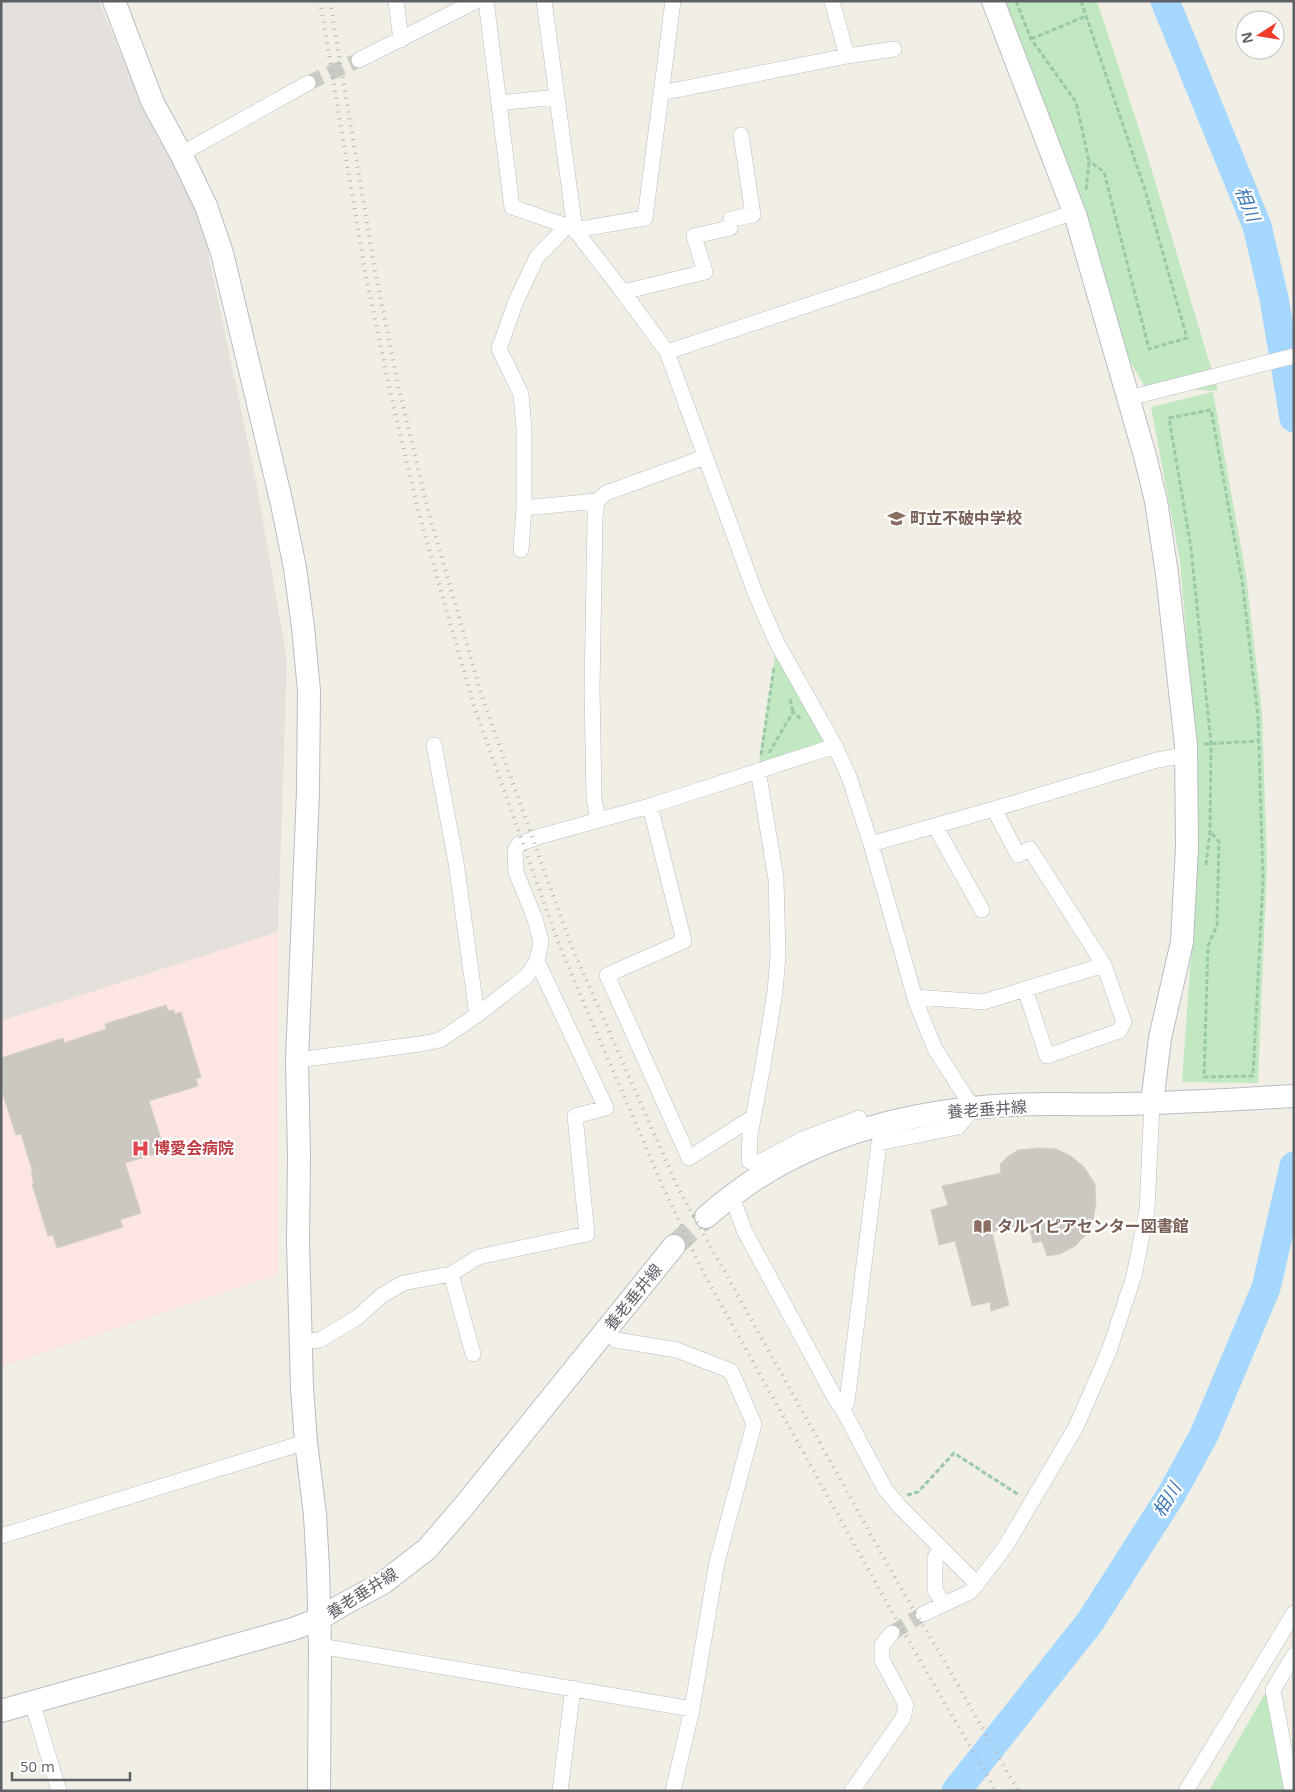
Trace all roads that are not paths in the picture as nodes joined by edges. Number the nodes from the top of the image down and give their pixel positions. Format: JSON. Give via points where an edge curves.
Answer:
{"nodes":[{"id":1,"x":114,"y":1,"type":"edge"},
{"id":2,"x":396,"y":1,"type":"edge"},
{"id":3,"x":476,"y":1,"type":"edge"},
{"id":4,"x":486,"y":1,"type":"edge"},
{"id":5,"x":544,"y":1,"type":"edge"},
{"id":6,"x":673,"y":1,"type":"edge"},
{"id":7,"x":832,"y":1,"type":"edge"},
{"id":8,"x":992,"y":1,"type":"edge"},
{"id":9,"x":401,"y":40,"type":"junction"},
{"id":10,"x":894,"y":49,"type":"dead end"},
{"id":11,"x":847,"y":56,"type":"junction"},
{"id":12,"x":359,"y":60,"type":"tunnel mouth"},
{"id":13,"x":308,"y":83,"type":"tunnel mouth"},
{"id":14,"x":661,"y":93,"type":"junction"},
{"id":15,"x":557,"y":97,"type":"junction"},
{"id":16,"x":499,"y":103,"type":"junction"},
{"id":17,"x":741,"y":135,"type":"dead end"},
{"id":18,"x":181,"y":154,"type":"junction"},
{"id":19,"x":1074,"y":212,"type":"junction"},
{"id":20,"x":571,"y":228,"type":"junction"},
{"id":21,"x":623,"y":292,"type":"junction"},
{"id":22,"x":667,"y":352,"type":"junction"},
{"id":23,"x":1294,"y":356,"type":"edge"},
{"id":24,"x":1137,"y":396,"type":"junction"},
{"id":25,"x":705,"y":457,"type":"junction"},
{"id":26,"x":597,"y":501,"type":"junction"},
{"id":27,"x":524,"y":508,"type":"junction"},
{"id":28,"x":521,"y":550,"type":"dead end"},
{"id":29,"x":434,"y":745,"type":"dead end"},
{"id":30,"x":835,"y":746,"type":"junction"},
{"id":31,"x":1186,"y":755,"type":"junction"},
{"id":32,"x":758,"y":770,"type":"junction"},
{"id":33,"x":650,"y":806,"type":"junction"},
{"id":34,"x":994,"y":809,"type":"junction"},
{"id":35,"x":598,"y":820,"type":"junction"},
{"id":36,"x":935,"y":826,"type":"junction"},
{"id":37,"x":871,"y":844,"type":"junction"},
{"id":38,"x":982,"y":910,"type":"dead end"},
{"id":39,"x":537,"y":961,"type":"junction"},
{"id":40,"x":1104,"y":965,"type":"junction"},
{"id":41,"x":1025,"y":989,"type":"junction"},
{"id":42,"x":915,"y":997,"type":"junction"},
{"id":43,"x":477,"y":1015,"type":"junction"},
{"id":44,"x":297,"y":1060,"type":"junction"},
{"id":45,"x":1294,"y":1096,"type":"edge"},
{"id":46,"x":1152,"y":1103,"type":"junction"},
{"id":47,"x":973,"y":1108,"type":"junction"},
{"id":48,"x":753,"y":1117,"type":"junction"},
{"id":49,"x":859,"y":1118,"type":"dead end"},
{"id":50,"x":732,"y":1196,"type":"junction"},
{"id":51,"x":706,"y":1217,"type":"tunnel mouth"},
{"id":52,"x":674,"y":1246,"type":"tunnel mouth"},
{"id":53,"x":451,"y":1274,"type":"junction"},
{"id":54,"x":616,"y":1340,"type":"dead end"},
{"id":55,"x":301,"y":1342,"type":"junction"},
{"id":56,"x":473,"y":1354,"type":"dead end"},
{"id":57,"x":843,"y":1410,"type":"junction"},
{"id":58,"x":306,"y":1442,"type":"junction"},
{"id":59,"x":1,"y":1536,"type":"edge"},
{"id":60,"x":940,"y":1549,"type":"junction"},
{"id":61,"x":978,"y":1584,"type":"junction"},
{"id":62,"x":943,"y":1603,"type":"junction"},
{"id":63,"x":1294,"y":1613,"type":"edge"},
{"id":64,"x":923,"y":1614,"type":"tunnel mouth"},
{"id":65,"x":320,"y":1619,"type":"junction"},
{"id":66,"x":892,"y":1633,"type":"tunnel mouth"},
{"id":67,"x":320,"y":1646,"type":"junction"},
{"id":68,"x":1294,"y":1655,"type":"edge"},
{"id":69,"x":573,"y":1688,"type":"junction"},
{"id":70,"x":32,"y":1702,"type":"junction"},
{"id":71,"x":692,"y":1709,"type":"junction"},
{"id":72,"x":1,"y":1711,"type":"edge"},
{"id":73,"x":59,"y":1791,"type":"edge"},
{"id":74,"x":319,"y":1791,"type":"edge"},
{"id":75,"x":560,"y":1791,"type":"edge"},
{"id":76,"x":673,"y":1791,"type":"edge"},
{"id":77,"x":852,"y":1791,"type":"edge"},
{"id":78,"x":1186,"y":1791,"type":"edge"},
{"id":79,"x":1292,"y":1791,"type":"edge"}],
"edges":[{"from":1,"to":18,"type":"street","via":[[153,103]]},
{"from":2,"to":9,"type":"street"},
{"from":3,"to":9,"type":"street"},
{"from":4,"to":16,"type":"street"},
{"from":5,"to":15,"type":"street"},
{"from":6,"to":14,"type":"street"},
{"from":7,"to":11,"type":"street"},
{"from":8,"to":19,"type":"street"},
{"from":9,"to":12,"type":"street"},
{"from":10,"to":11,"type":"street"},
{"from":11,"to":14,"type":"street"},
{"from":13,"to":18,"type":"street"},
{"from":14,"to":20,"type":"street","via":[[645,218]]},
{"from":15,"to":16,"type":"street"},
{"from":15,"to":20,"type":"street"},
{"from":16,"to":20,"type":"street","via":[[512,207]]},
{"from":17,"to":21,"type":"street","via":[[753,214],[731,219],[730,228],[694,236],[704,272]]},
{"from":18,"to":44,"type":"street","via":[[206,206],[222,253],[282,504],[303,627],[309,691],[308,791]]},
{"from":19,"to":22,"type":"street"},
{"from":19,"to":24,"type":"street"},
{"from":20,"to":21,"type":"street"},
{"from":20,"to":27,"type":"street","via":[[537,257],[516,301],[499,349],[521,394]]},
{"from":21,"to":22,"type":"street"},
{"from":22,"to":25,"type":"street"},
{"from":23,"to":24,"type":"street"},
{"from":24,"to":31,"type":"street","via":[[1167,574]]},
{"from":25,"to":26,"type":"street","via":[[606,493]]},
{"from":25,"to":30,"type":"street","via":[[756,594],[778,643]]},
{"from":26,"to":27,"type":"street"},
{"from":26,"to":35,"type":"street","via":[[592,689],[594,798]]},
{"from":27,"to":28,"type":"street"},
{"from":29,"to":43,"type":"street","via":[[456,862]]},
{"from":30,"to":32,"type":"street"},
{"from":30,"to":37,"type":"street"},
{"from":31,"to":34,"type":"street","via":[[1157,760]]},
{"from":31,"to":46,"type":"street","via":[[1187,847],[1182,942],[1160,1038]]},
{"from":32,"to":33,"type":"street"},
{"from":32,"to":48,"type":"street","via":[[776,879],[778,956]]},
{"from":33,"to":35,"type":"street"},
{"from":33,"to":48,"type":"street","via":[[684,941],[608,975],[689,1158]]},
{"from":34,"to":36,"type":"street"},
{"from":34,"to":40,"type":"street","via":[[1018,855],[1030,849]]},
{"from":35,"to":39,"type":"street","via":[[519,844],[515,851],[516,872],[541,941]]},
{"from":36,"to":37,"type":"street"},
{"from":36,"to":38,"type":"street"},
{"from":37,"to":42,"type":"street"},
{"from":39,"to":43,"type":"street","via":[[527,976]]},
{"from":39,"to":53,"type":"street","via":[[606,1108],[575,1116],[587,1234],[478,1256]]},
{"from":40,"to":41,"type":"street"},
{"from":40,"to":41,"type":"street","via":[[1124,1022],[1119,1031],[1046,1056]]},
{"from":41,"to":42,"type":"street","via":[[983,1002]]},
{"from":42,"to":47,"type":"street","via":[[935,1049]]},
{"from":43,"to":44,"type":"street","via":[[440,1040]]},
{"from":44,"to":55,"type":"street"},
{"from":45,"to":46,"type":"street","name":"養老垂井線"},
{"from":46,"to":47,"type":"street","name":"養老垂井線"},
{"from":46,"to":61,"type":"street","via":[[1146,1210],[1134,1276],[1108,1350],[1076,1427],[1005,1547]]},
{"from":47,"to":50,"type":"street","name":"養老垂井線","via":[[890,1122],[858,1131],[791,1159]]},
{"from":47,"to":57,"type":"street","via":[[958,1127],[878,1143],[847,1402]]},
{"from":48,"to":49,"type":"street","via":[[749,1161],[756,1164],[805,1138]]},
{"from":50,"to":51,"type":"street","name":"養老垂井線"},
{"from":50,"to":57,"type":"street","via":[[744,1230]]},
{"from":52,"to":65,"type":"street","name":"養老垂井線","via":[[427,1549],[383,1583]]},
{"from":53,"to":55,"type":"street","via":[[403,1283],[381,1296],[358,1318],[320,1340]]},
{"from":53,"to":56,"type":"street"},
{"from":54,"to":71,"type":"street","via":[[677,1350],[730,1371],[754,1424],[717,1562]]},
{"from":55,"to":58,"type":"street"},
{"from":57,"to":60,"type":"street","via":[[885,1489]]},
{"from":58,"to":59,"type":"street"},
{"from":58,"to":65,"type":"street","via":[[315,1515]]},
{"from":60,"to":61,"type":"street"},
{"from":60,"to":62,"type":"street","via":[[935,1558],[935,1590]]},
{"from":61,"to":62,"type":"street","via":[[970,1592]]},
{"from":62,"to":64,"type":"street"},
{"from":63,"to":78,"type":"street"},
{"from":65,"to":67,"type":"street"},
{"from":65,"to":70,"type":"street","name":"養老垂井線"},
{"from":66,"to":77,"type":"street","via":[[882,1645],[882,1660],[906,1705],[903,1718]]},
{"from":67,"to":69,"type":"street"},
{"from":67,"to":74,"type":"street"},
{"from":68,"to":79,"type":"street","via":[[1273,1690]]},
{"from":69,"to":71,"type":"street"},
{"from":69,"to":75,"type":"street"},
{"from":70,"to":72,"type":"street","name":"養老垂井線"},
{"from":70,"to":73,"type":"street"},
{"from":71,"to":76,"type":"street"}]}
